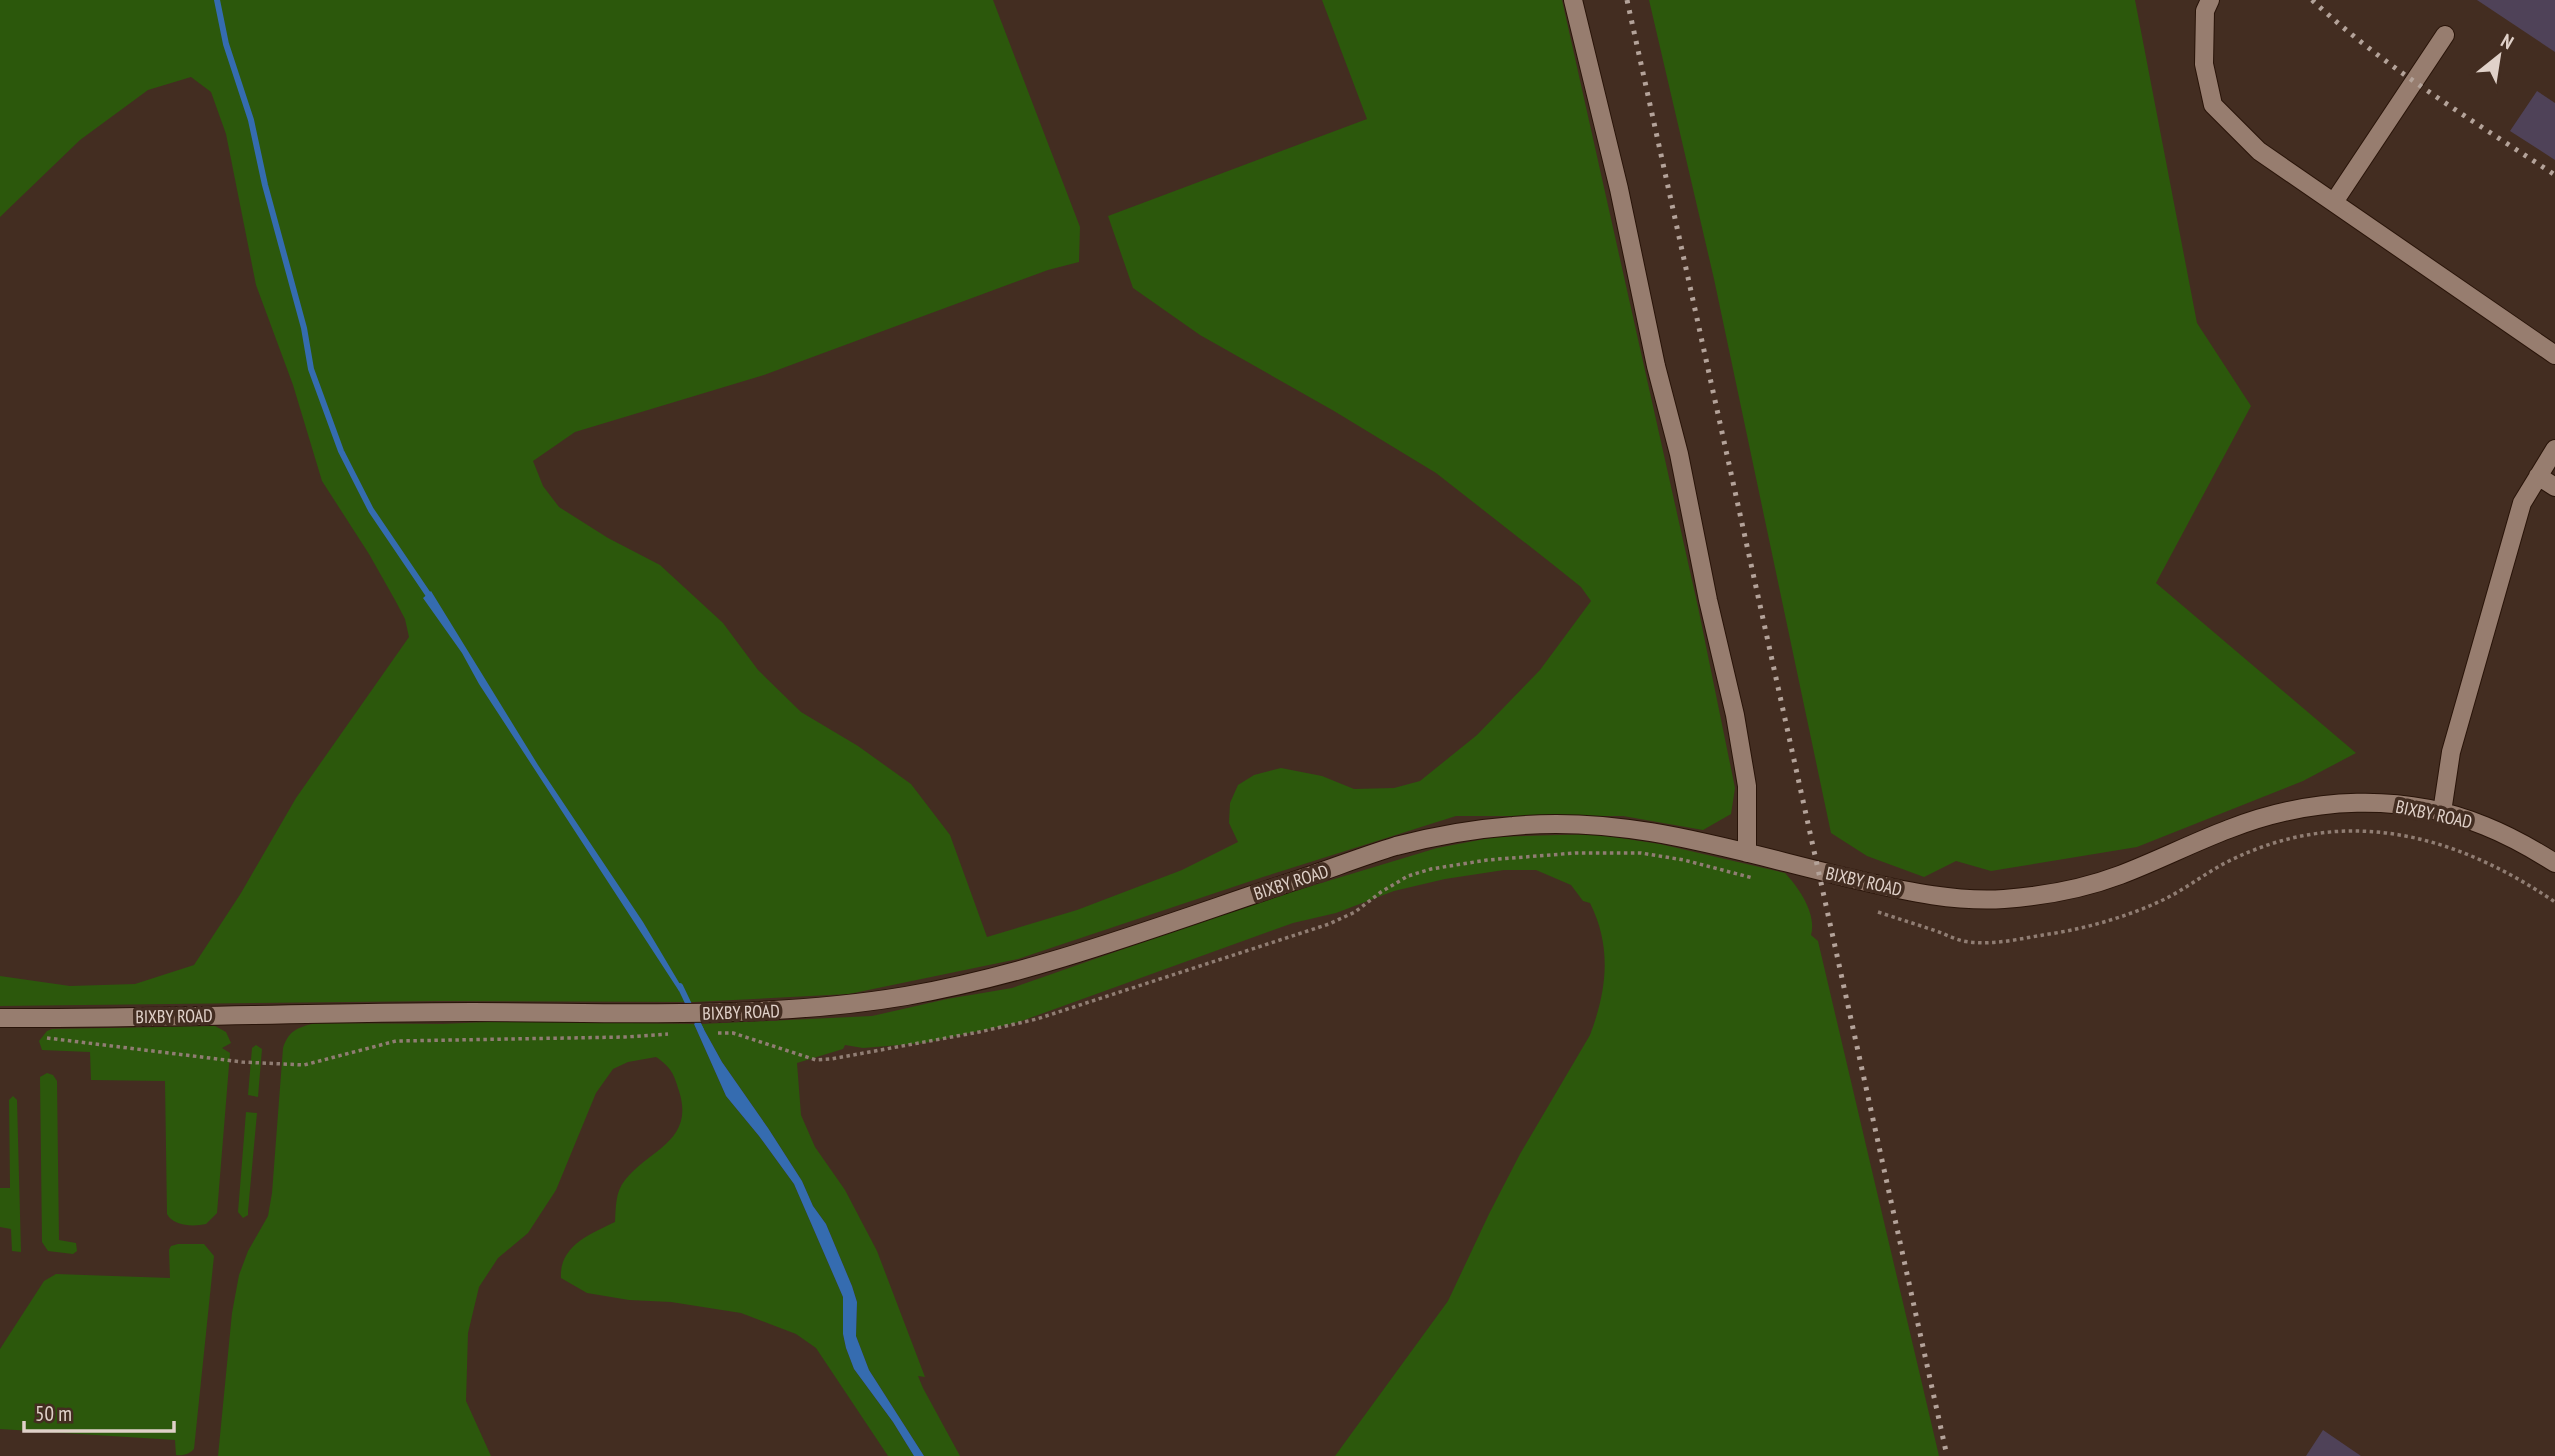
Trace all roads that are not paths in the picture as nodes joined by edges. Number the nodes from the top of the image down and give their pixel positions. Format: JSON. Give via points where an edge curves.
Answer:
{"nodes":[{"id":1,"x":1573,"y":0,"type":"edge"},
{"id":2,"x":2210,"y":0,"type":"edge"},
{"id":3,"x":2445,"y":35,"type":"dead end"},
{"id":4,"x":2334,"y":202,"type":"junction"},
{"id":5,"x":2555,"y":355,"type":"edge"},
{"id":6,"x":2555,"y":449,"type":"edge"},
{"id":7,"x":2538,"y":476,"type":"junction"},
{"id":8,"x":2555,"y":487,"type":"edge"},
{"id":9,"x":2442,"y":812,"type":"junction"},
{"id":10,"x":1747,"y":853,"type":"junction"},
{"id":11,"x":2555,"y":863,"type":"edge"},
{"id":12,"x":0,"y":1017,"type":"edge"}],
"edges":[{"from":1,"to":10,"type":"street","via":[[1735,715],[1747,786]]},
{"from":2,"to":4,"type":"street","via":[[2205,11],[2204,64],[2213,105],[2259,151]]},
{"from":3,"to":4,"type":"street"},
{"from":4,"to":5,"type":"street"},
{"from":6,"to":7,"type":"street"},
{"from":7,"to":8,"type":"street"},
{"from":7,"to":9,"type":"street","via":[[2522,503],[2451,752]]},
{"from":9,"to":10,"type":"street","name":"BIXBY ROAD","via":[[2355,802],[2293,809],[2229,828],[2104,881],[2061,892],[1987,900],[1934,896]]},
{"from":9,"to":11,"type":"street","name":"BIXBY ROAD","via":[[2482,824]]},
{"from":10,"to":12,"type":"street","name":"BIXBY ROAD","via":[[1631,828],[1588,824],[1548,823],[1451,834],[1395,847],[1078,952],[957,985],[782,1011]]}]}
